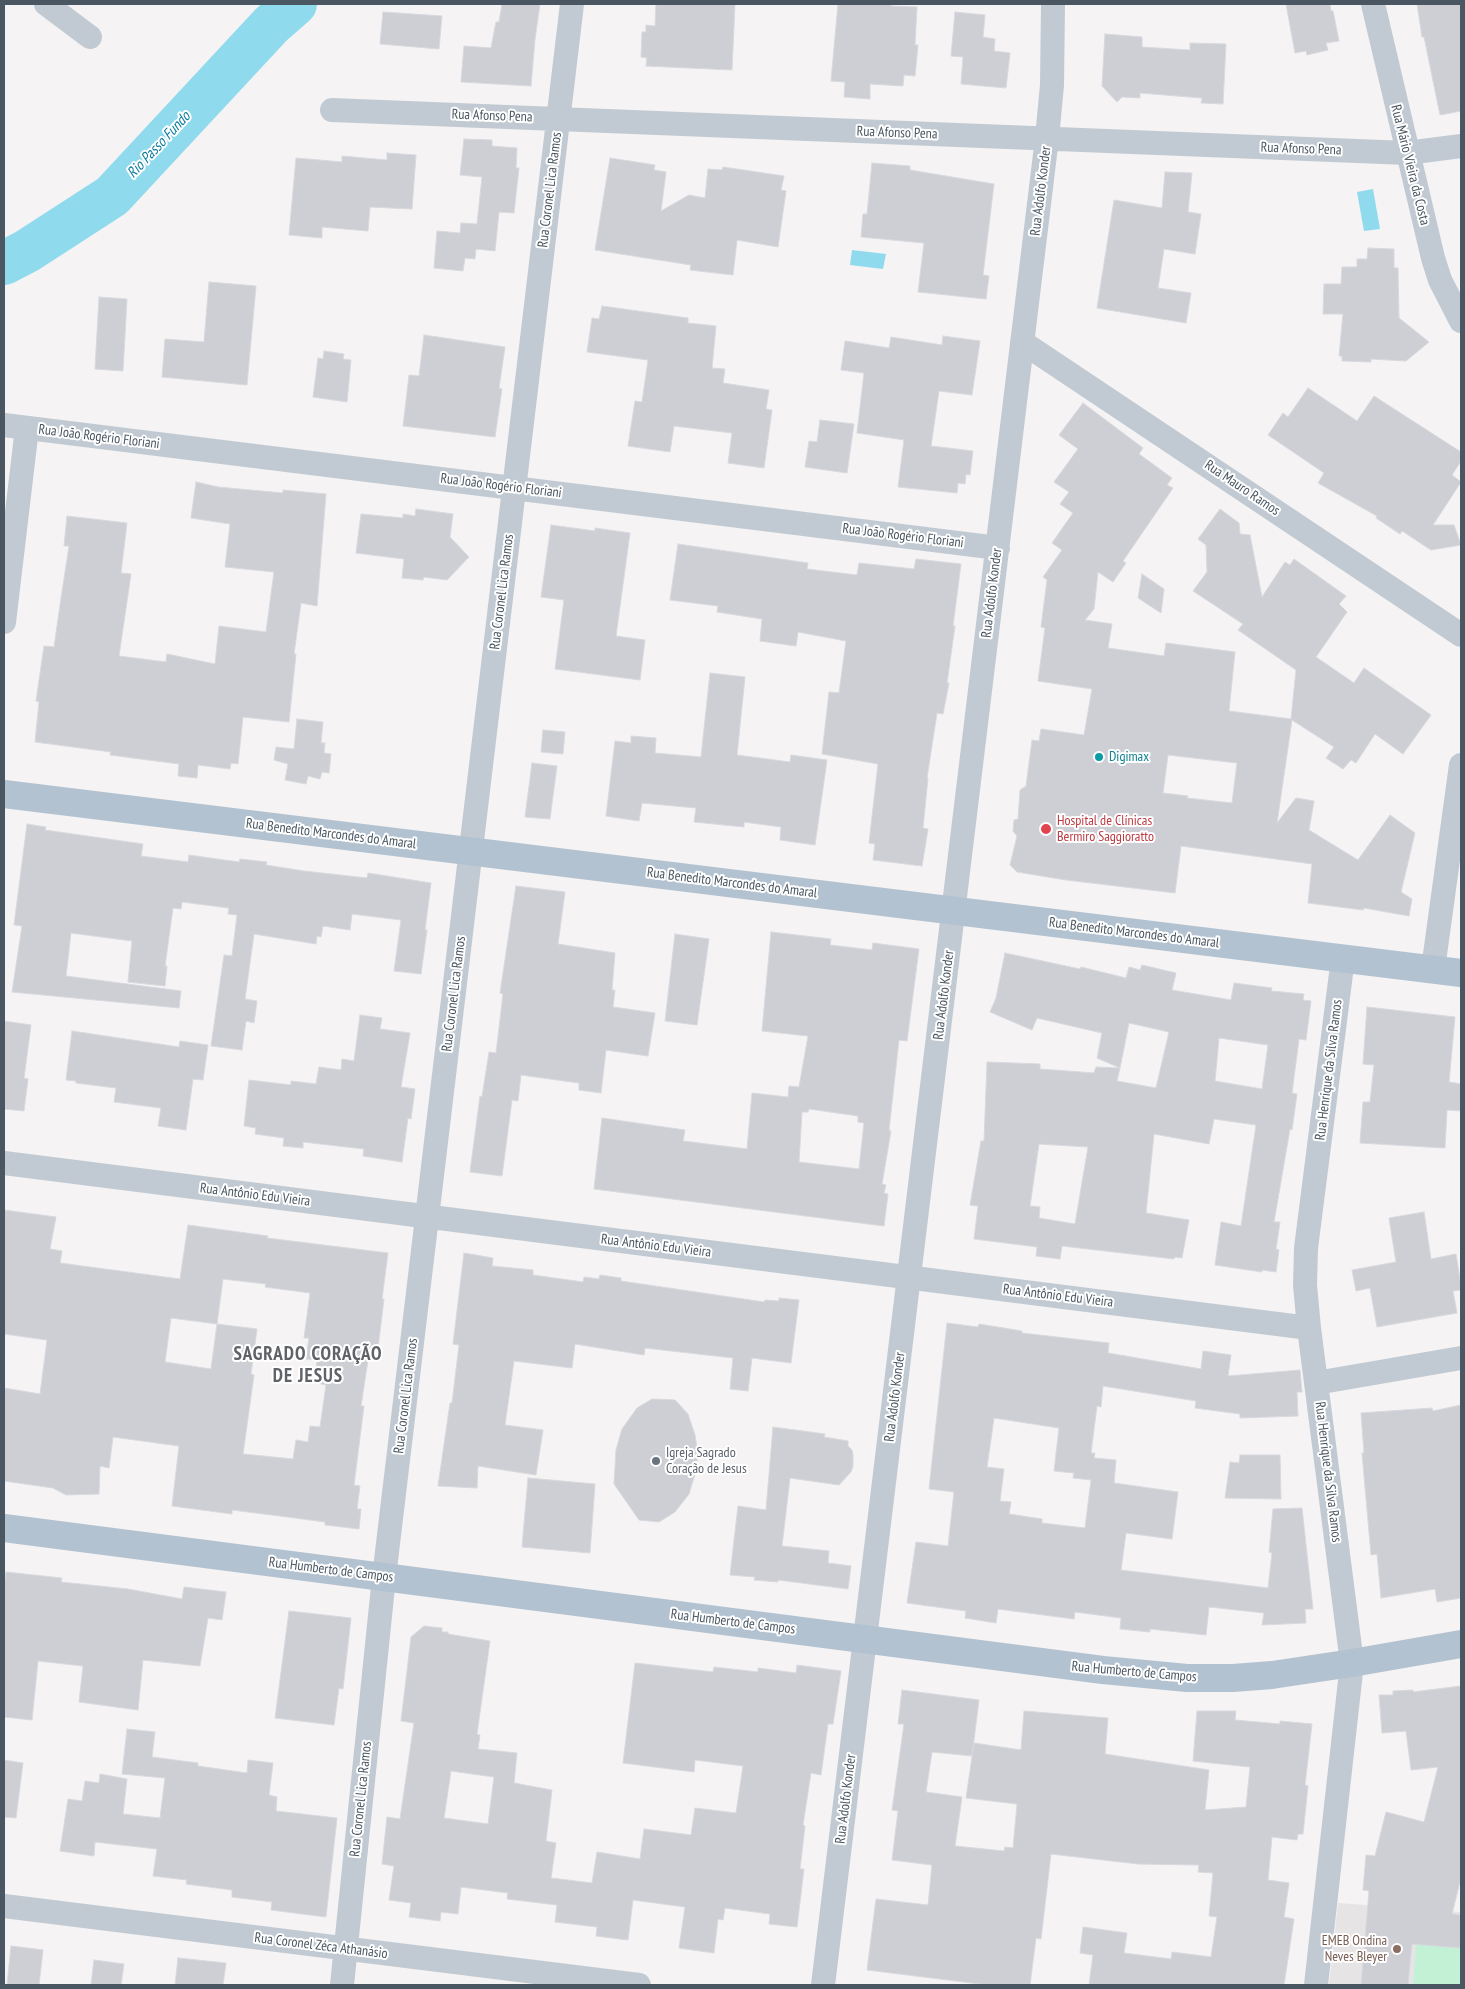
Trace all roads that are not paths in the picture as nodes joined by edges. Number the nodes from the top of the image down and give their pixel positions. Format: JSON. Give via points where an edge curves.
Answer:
{"nodes":[{"id":1,"x":46,"y":4,"type":"edge"},
{"id":2,"x":572,"y":4,"type":"edge"},
{"id":3,"x":1053,"y":4,"type":"edge"},
{"id":4,"x":1373,"y":4,"type":"edge"},
{"id":5,"x":90,"y":36,"type":"dead end"},
{"id":6,"x":332,"y":110,"type":"dead end"},
{"id":7,"x":558,"y":119,"type":"junction"},
{"id":8,"x":1047,"y":138,"type":"junction"},
{"id":9,"x":1461,"y":146,"type":"edge"},
{"id":10,"x":1407,"y":153,"type":"junction"},
{"id":11,"x":1461,"y":321,"type":"edge"},
{"id":12,"x":1022,"y":342,"type":"junction"},
{"id":13,"x":4,"y":425,"type":"edge"},
{"id":14,"x":27,"y":428,"type":"junction"},
{"id":15,"x":514,"y":488,"type":"junction"},
{"id":16,"x":998,"y":548,"type":"junction"},
{"id":17,"x":4,"y":622,"type":"edge"},
{"id":18,"x":1461,"y":635,"type":"edge"},
{"id":19,"x":1461,"y":765,"type":"edge"},
{"id":20,"x":4,"y":794,"type":"edge"},
{"id":21,"x":471,"y":851,"type":"junction"},
{"id":22,"x":954,"y":910,"type":"junction"},
{"id":23,"x":1343,"y":958,"type":"junction"},
{"id":24,"x":1433,"y":969,"type":"junction"},
{"id":25,"x":1461,"y":973,"type":"edge"},
{"id":26,"x":4,"y":1163,"type":"edge"},
{"id":27,"x":428,"y":1217,"type":"junction"},
{"id":28,"x":909,"y":1278,"type":"junction"},
{"id":29,"x":1309,"y":1328,"type":"junction"},
{"id":30,"x":1461,"y":1358,"type":"edge"},
{"id":31,"x":1316,"y":1383,"type":"junction"},
{"id":32,"x":4,"y":1528,"type":"edge"},
{"id":33,"x":384,"y":1578,"type":"junction"},
{"id":34,"x":865,"y":1640,"type":"junction"},
{"id":35,"x":1461,"y":1644,"type":"edge"},
{"id":36,"x":1352,"y":1664,"type":"junction"},
{"id":37,"x":4,"y":1906,"type":"edge"},
{"id":38,"x":346,"y":1948,"type":"junction"},
{"id":39,"x":342,"y":1985,"type":"edge"},
{"id":40,"x":639,"y":1985,"type":"edge"},
{"id":41,"x":824,"y":1985,"type":"edge"},
{"id":42,"x":1316,"y":1985,"type":"edge"}],
"edges":[{"from":1,"to":5,"type":"street"},
{"from":2,"to":7,"type":"street","name":"Rua Coronel Lica Ramos"},
{"from":3,"to":8,"type":"street","name":"Rua Adolfo Konder","via":[[1052,85]]},
{"from":4,"to":10,"type":"street","name":"Rua Mário Vieira da Costa"},
{"from":6,"to":7,"type":"street","name":"Rua Afonso Pena"},
{"from":7,"to":8,"type":"street","name":"Rua Afonso Pena"},
{"from":7,"to":15,"type":"street","name":"Rua Coronel Lica Ramos"},
{"from":8,"to":10,"type":"street","name":"Rua Afonso Pena"},
{"from":8,"to":12,"type":"street","name":"Rua Adolfo Konder"},
{"from":9,"to":10,"type":"street","name":"Rua Afonso Pena"},
{"from":10,"to":11,"type":"street","name":"Rua Mário Vieira da Costa","via":[[1438,272]]},
{"from":12,"to":16,"type":"street","name":"Rua Adolfo Konder"},
{"from":12,"to":18,"type":"street","name":"Rua Mauro Ramos"},
{"from":13,"to":14,"type":"street","name":"Rua João Rogério Floriani"},
{"from":14,"to":15,"type":"street","name":"Rua João Rogério Floriani"},
{"from":14,"to":17,"type":"street"},
{"from":15,"to":16,"type":"street","name":"Rua João Rogério Floriani"},
{"from":15,"to":21,"type":"street","name":"Rua Coronel Lica Ramos"},
{"from":16,"to":22,"type":"street","name":"Rua Adolfo Konder"},
{"from":19,"to":24,"type":"street"},
{"from":20,"to":21,"type":"main road","name":"Rua Benedito Marcondes do Amaral"},
{"from":21,"to":22,"type":"main road","name":"Rua Benedito Marcondes do Amaral"},
{"from":21,"to":27,"type":"street","name":"Rua Coronel Lica Ramos"},
{"from":22,"to":23,"type":"main road","name":"Rua Benedito Marcondes do Amaral"},
{"from":22,"to":28,"type":"street","name":"Rua Adolfo Konder"},
{"from":23,"to":24,"type":"main road","name":"Rua Benedito Marcondes do Amaral"},
{"from":23,"to":29,"type":"street","name":"Rua Henrique da Silva Ramos","via":[[1306,1248]]},
{"from":24,"to":25,"type":"main road","name":"Rua Benedito Marcondes do Amaral"},
{"from":26,"to":27,"type":"street","name":"Rua Antônio Edu Vieira"},
{"from":27,"to":28,"type":"street","name":"Rua Antônio Edu Vieira"},
{"from":27,"to":33,"type":"street","name":"Rua Coronel Lica Ramos"},
{"from":28,"to":29,"type":"street","name":"Rua Antônio Edu Vieira"},
{"from":28,"to":34,"type":"street","name":"Rua Adolfo Konder"},
{"from":29,"to":31,"type":"street","name":"Rua Henrique da Silva Ramos"},
{"from":30,"to":31,"type":"street"},
{"from":31,"to":36,"type":"street","name":"Rua Henrique da Silva Ramos"},
{"from":32,"to":33,"type":"main road","name":"Rua Humberto de Campos"},
{"from":33,"to":34,"type":"main road","name":"Rua Humberto de Campos"},
{"from":33,"to":38,"type":"street","name":"Rua Coronel Lica Ramos"},
{"from":34,"to":36,"type":"main road","name":"Rua Humberto de Campos","via":[[1187,1678],[1252,1677]]},
{"from":34,"to":41,"type":"street","name":"Rua Adolfo Konder"},
{"from":35,"to":36,"type":"main road","name":"Rua Humberto de Campos"},
{"from":36,"to":42,"type":"street","name":"Rua Henrique da Silva Ramos"},
{"from":37,"to":38,"type":"street","name":"Rua Coronel Zéca Athanásio"},
{"from":38,"to":39,"type":"street","name":"Rua Coronel Lica Ramos"},
{"from":38,"to":40,"type":"street","name":"Rua Coronel Zéca Athanásio"}]}
